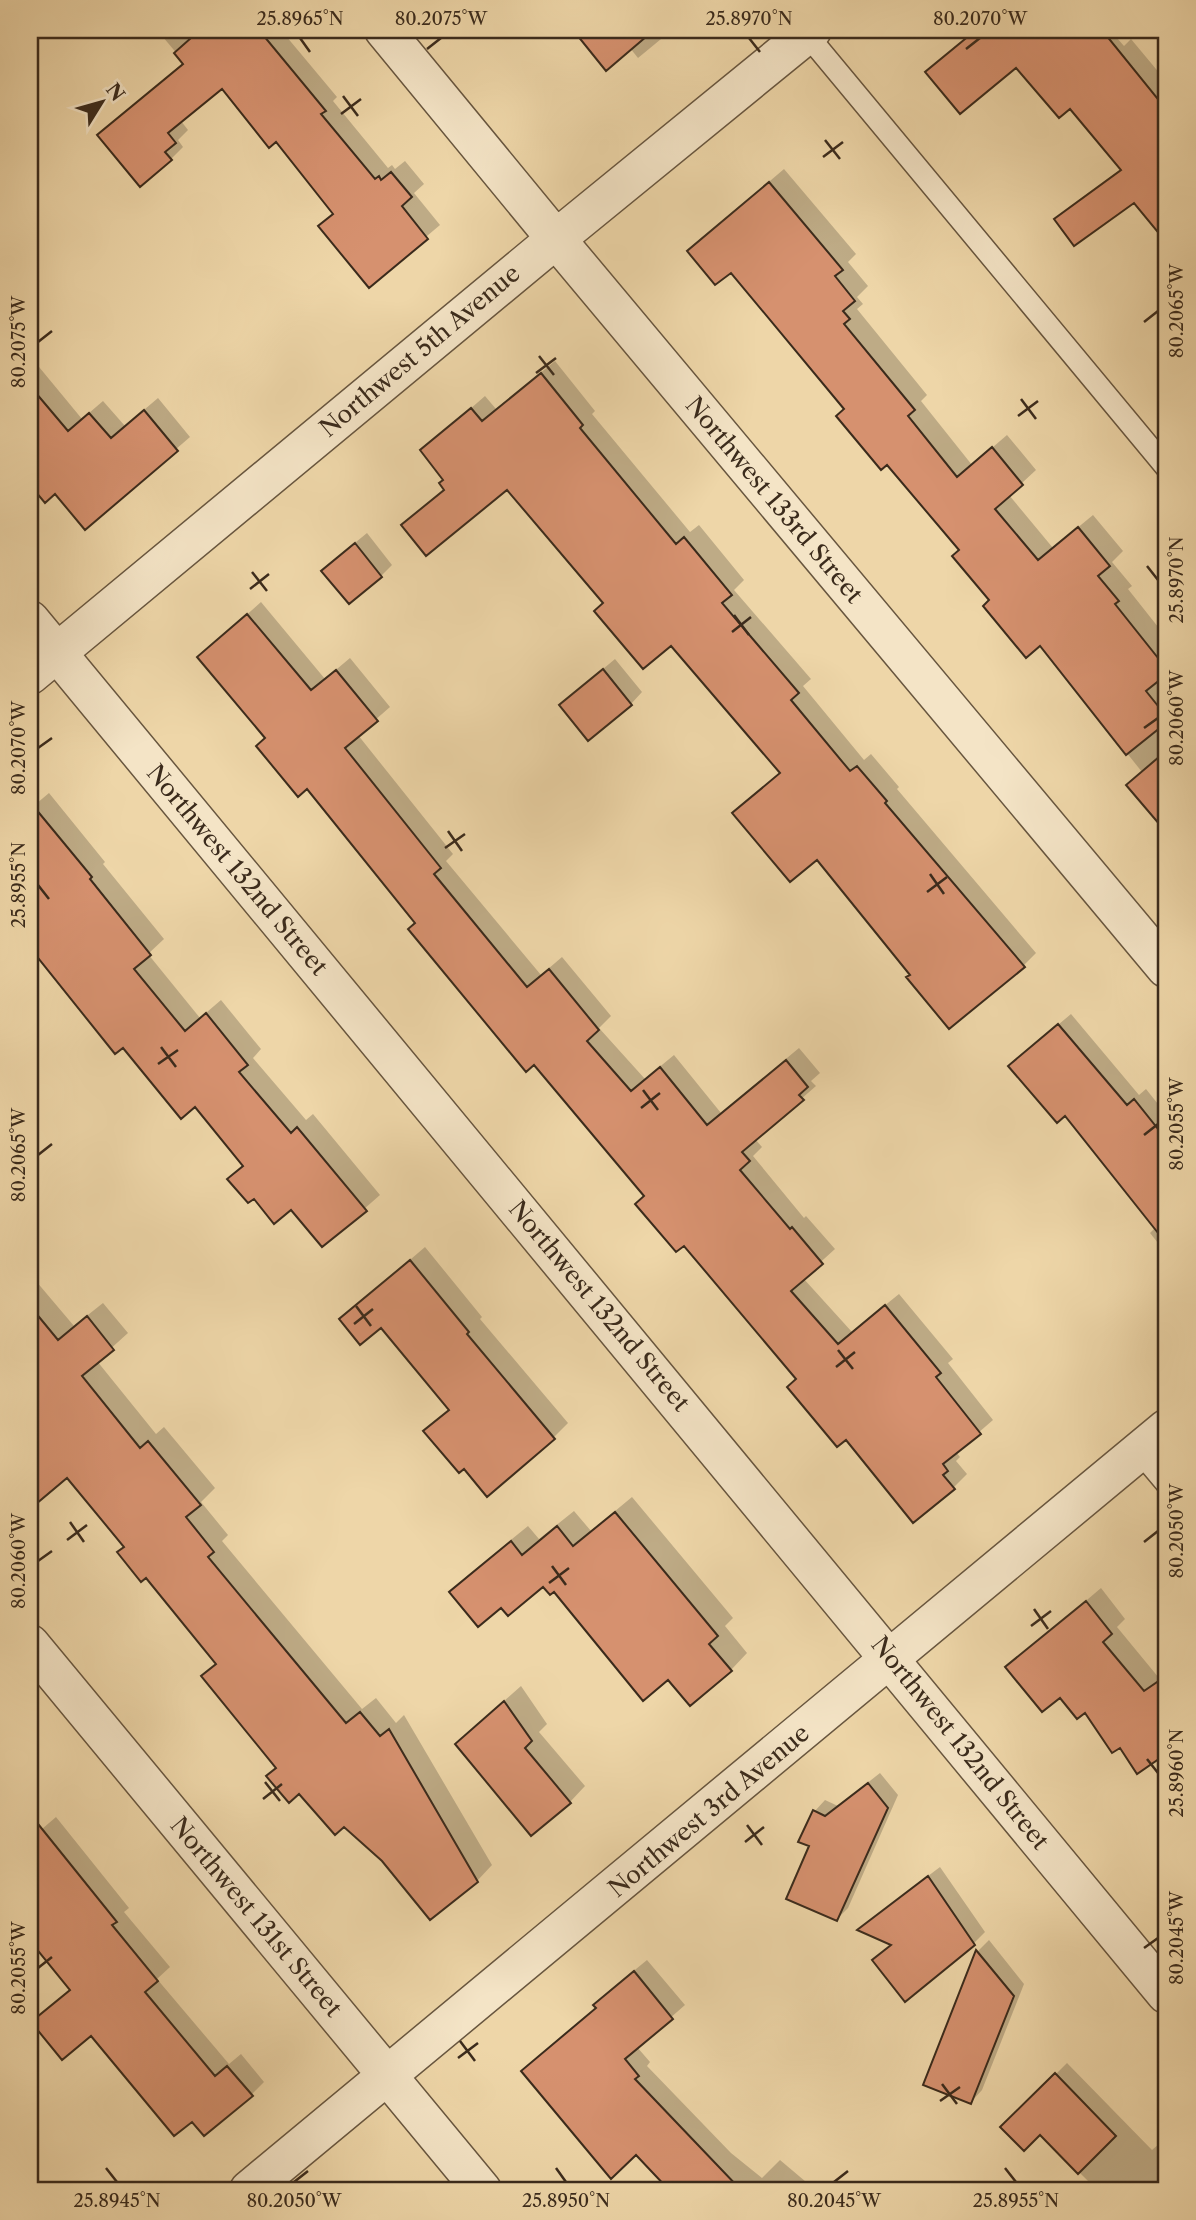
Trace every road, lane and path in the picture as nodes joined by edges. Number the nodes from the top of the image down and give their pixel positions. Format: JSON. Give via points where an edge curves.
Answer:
{"nodes":[{"id":1,"x":384,"y":30,"type":"edge"},
{"id":2,"x":808,"y":31,"type":"edge"},
{"id":3,"x":556,"y":239,"type":"junction"},
{"id":4,"x":1166,"y":467,"type":"edge"},
{"id":5,"x":30,"y":620,"type":"edge"},
{"id":6,"x":43,"y":664,"type":"edge"},
{"id":7,"x":1166,"y":968,"type":"edge"},
{"id":8,"x":1153,"y":1440,"type":"edge"},
{"id":9,"x":1166,"y":1483,"type":"edge"},
{"id":10,"x":30,"y":1644,"type":"edge"},
{"id":11,"x":892,"y":1659,"type":"junction"},
{"id":12,"x":1166,"y":1994,"type":"edge"},
{"id":13,"x":388,"y":2077,"type":"junction"},
{"id":14,"x":249,"y":2190,"type":"edge"},
{"id":15,"x":482,"y":2190,"type":"edge"}],
"edges":[{"from":1,"to":3,"type":"street","name":"Northwest 133rd Street"},
{"from":2,"to":3,"type":"street","name":"Northwest 5th Avenue"},
{"from":2,"to":4,"type":"lane"},
{"from":3,"to":6,"type":"street","name":"Northwest 5th Avenue"},
{"from":3,"to":7,"type":"street","name":"Northwest 133rd Street"},
{"from":5,"to":6,"type":"street","name":"Northwest 132nd Street"},
{"from":6,"to":11,"type":"street","name":"Northwest 132nd Street"},
{"from":8,"to":9,"type":"lane"},
{"from":8,"to":11,"type":"street","name":"Northwest 3rd Avenue"},
{"from":10,"to":13,"type":"street","name":"Northwest 131st Street"},
{"from":11,"to":12,"type":"street","name":"Northwest 132nd Street"},
{"from":11,"to":13,"type":"street","name":"Northwest 3rd Avenue"},
{"from":13,"to":14,"type":"street","name":"Northwest 3rd Avenue"},
{"from":13,"to":15,"type":"street","name":"Northwest 131st Street"}]}
